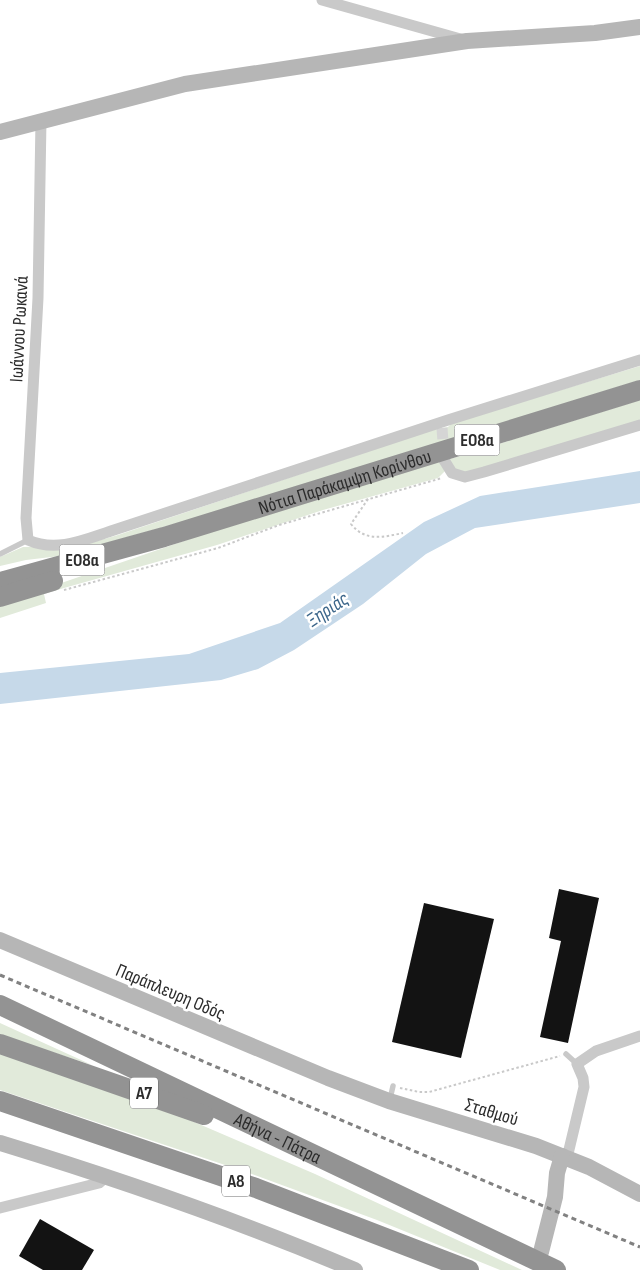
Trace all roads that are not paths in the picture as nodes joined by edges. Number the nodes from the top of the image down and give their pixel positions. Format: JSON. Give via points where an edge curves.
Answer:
{"nodes":[{"id":1,"x":322,"y":0,"type":"edge"},
{"id":2,"x":640,"y":27,"type":"edge"},
{"id":3,"x":466,"y":41,"type":"junction"},
{"id":4,"x":41,"y":120,"type":"junction"},
{"id":5,"x":0,"y":132,"type":"edge"},
{"id":6,"x":640,"y":360,"type":"edge"},
{"id":7,"x":640,"y":390,"type":"edge"},
{"id":8,"x":640,"y":425,"type":"edge"},
{"id":9,"x":444,"y":460,"type":"tunnel mouth"},
{"id":10,"x":164,"y":537,"type":"junction"},
{"id":11,"x":28,"y":540,"type":"junction"},
{"id":12,"x":0,"y":554,"type":"edge"},
{"id":13,"x":0,"y":582,"type":"edge"},
{"id":14,"x":6,"y":595,"type":"edge"},
{"id":15,"x":0,"y":940,"type":"edge"},
{"id":16,"x":0,"y":1006,"type":"edge"},
{"id":17,"x":640,"y":1036,"type":"edge"},
{"id":18,"x":0,"y":1044,"type":"edge"},
{"id":19,"x":566,"y":1054,"type":"road end"},
{"id":20,"x":577,"y":1064,"type":"junction"},
{"id":21,"x":328,"y":1078,"type":"joint"},
{"id":22,"x":0,"y":1101,"type":"edge"},
{"id":23,"x":0,"y":1143,"type":"edge"},
{"id":24,"x":567,"y":1158,"type":"junction"},
{"id":25,"x":334,"y":1165,"type":"junction"},
{"id":26,"x":107,"y":1176,"type":"junction"},
{"id":27,"x":640,"y":1194,"type":"edge"},
{"id":28,"x":0,"y":1208,"type":"edge"},
{"id":29,"x":541,"y":1252,"type":"dead end"},
{"id":30,"x":356,"y":1270,"type":"edge"},
{"id":31,"x":469,"y":1270,"type":"edge"},
{"id":32,"x":556,"y":1270,"type":"edge"}],
"edges":[{"from":1,"to":3,"type":"street"},
{"from":2,"to":3,"type":"street"},
{"from":3,"to":4,"type":"street","via":[[185,84]]},
{"from":4,"to":5,"type":"street"},
{"from":4,"to":11,"type":"street","name":"Ιωάννου Ρωκανά","via":[[38,298],[26,518]]},
{"from":6,"to":11,"type":"street","via":[[97,535],[49,546]]},
{"from":7,"to":10,"type":"highway","name":"Νότια Παράκαμψη Κορίνθου","number":"ΕΟ8α"},
{"from":8,"to":9,"type":"street","via":[[465,477],[452,473]]},
{"from":10,"to":13,"type":"highway","name":"Νότια Παράκαμψη Κορίνθου","number":"ΕΟ8α"},
{"from":10,"to":14,"type":"highway","name":"Νότια Παράκαμψη Κορίνθου","number":"ΕΟ8α","via":[[104,566]]},
{"from":11,"to":12,"type":"lane"},
{"from":15,"to":21,"type":"street","name":"Παράπλευρη Οδός"},
{"from":16,"to":25,"type":"highway","name":"Αθήνα - Πάτρα"},
{"from":17,"to":20,"type":"street","via":[[596,1051]]},
{"from":18,"to":25,"type":"highway","number":"Α7","via":[[210,1117]]},
{"from":19,"to":20,"type":"lane"},
{"from":20,"to":24,"type":"street","via":[[584,1087]]},
{"from":21,"to":24,"type":"street","name":"Σταθμού","via":[[391,1093]]},
{"from":22,"to":31,"type":"highway","number":"Α8","via":[[256,1188]]},
{"from":23,"to":26,"type":"street"},
{"from":24,"to":27,"type":"street","name":"Σταθμού"},
{"from":24,"to":29,"type":"street","via":[[557,1173],[555,1197]]},
{"from":25,"to":32,"type":"highway","name":"Αθήνα - Πάτρα"},
{"from":26,"to":28,"type":"street","via":[[99,1183]]},
{"from":26,"to":30,"type":"street","via":[[267,1233]]}]}
